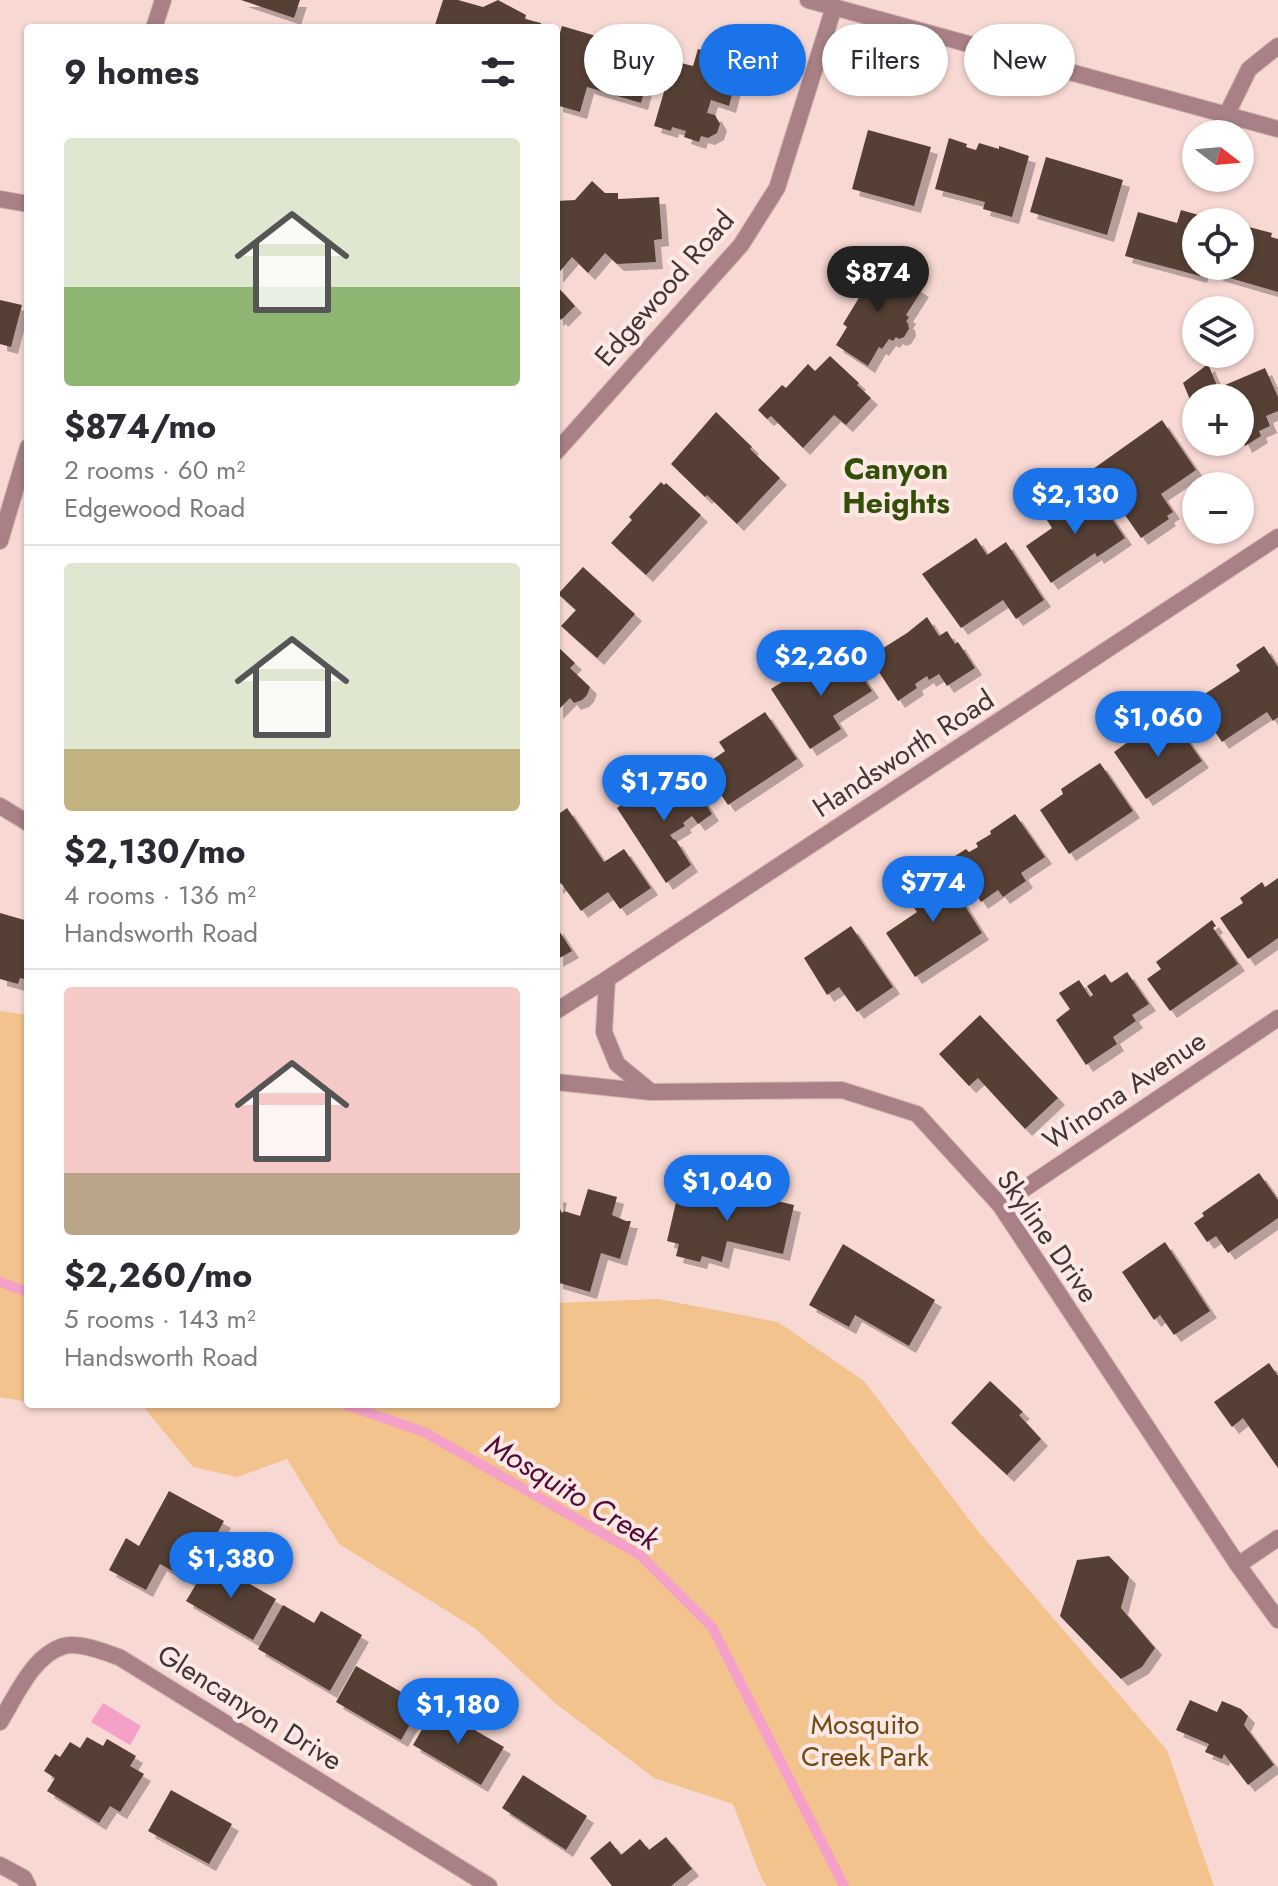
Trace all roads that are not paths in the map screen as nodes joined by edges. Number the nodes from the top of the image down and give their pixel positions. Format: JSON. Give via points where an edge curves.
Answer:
{"nodes":[{"id":1,"x":163,"y":0,"type":"edge"},
{"id":2,"x":808,"y":0,"type":"edge"},
{"id":3,"x":834,"y":7,"type":"junction"},
{"id":4,"x":155,"y":24,"type":"edge"},
{"id":5,"x":1278,"y":46,"type":"edge"},
{"id":6,"x":1227,"y":114,"type":"junction"},
{"id":7,"x":1278,"y":129,"type":"edge"},
{"id":8,"x":0,"y":199,"type":"edge"},
{"id":9,"x":24,"y":203,"type":"edge"},
{"id":10,"x":560,"y":448,"type":"edge"},
{"id":11,"x":24,"y":460,"type":"edge"},
{"id":12,"x":1278,"y":537,"type":"edge"},
{"id":13,"x":0,"y":541,"type":"edge"},
{"id":14,"x":0,"y":806,"type":"edge"},
{"id":15,"x":24,"y":821,"type":"edge"},
{"id":16,"x":607,"y":979,"type":"junction"},
{"id":17,"x":560,"y":1008,"type":"edge"},
{"id":18,"x":1278,"y":1018,"type":"edge"},
{"id":19,"x":560,"y":1082,"type":"edge"},
{"id":20,"x":651,"y":1092,"type":"junction"},
{"id":21,"x":1000,"y":1205,"type":"junction"},
{"id":22,"x":1278,"y":1538,"type":"edge"},
{"id":23,"x":1238,"y":1565,"type":"junction"},
{"id":24,"x":1278,"y":1620,"type":"edge"},
{"id":25,"x":0,"y":1722,"type":"edge"},
{"id":26,"x":0,"y":1865,"type":"edge"},
{"id":27,"x":28,"y":1886,"type":"edge"},
{"id":28,"x":489,"y":1886,"type":"edge"}],
"edges":[{"from":1,"to":4,"type":"street"},
{"from":2,"to":3,"type":"street"},
{"from":3,"to":6,"type":"street"},
{"from":3,"to":10,"type":"street","name":"Edgewood Road","via":[[777,188],[741,245]]},
{"from":5,"to":6,"type":"street","via":[[1249,69]]},
{"from":6,"to":7,"type":"street"},
{"from":8,"to":9,"type":"street"},
{"from":11,"to":13,"type":"street"},
{"from":12,"to":16,"type":"street","name":"Handsworth Road"},
{"from":14,"to":15,"type":"street"},
{"from":16,"to":17,"type":"street","name":"Handsworth Road"},
{"from":16,"to":20,"type":"street","via":[[604,1032],[617,1064]]},
{"from":18,"to":21,"type":"street","name":"Winona Avenue"},
{"from":19,"to":20,"type":"street","name":"Skyline Drive"},
{"from":20,"to":21,"type":"street","name":"Skyline Drive","via":[[842,1090],[917,1114]]},
{"from":21,"to":23,"type":"street","name":"Skyline Drive"},
{"from":22,"to":23,"type":"street"},
{"from":23,"to":24,"type":"street","name":"Skyline Drive"},
{"from":25,"to":28,"type":"street","name":"Glencanyon Drive","via":[[38,1660],[65,1646],[91,1647],[119,1657]]},
{"from":26,"to":27,"type":"street"}]}
